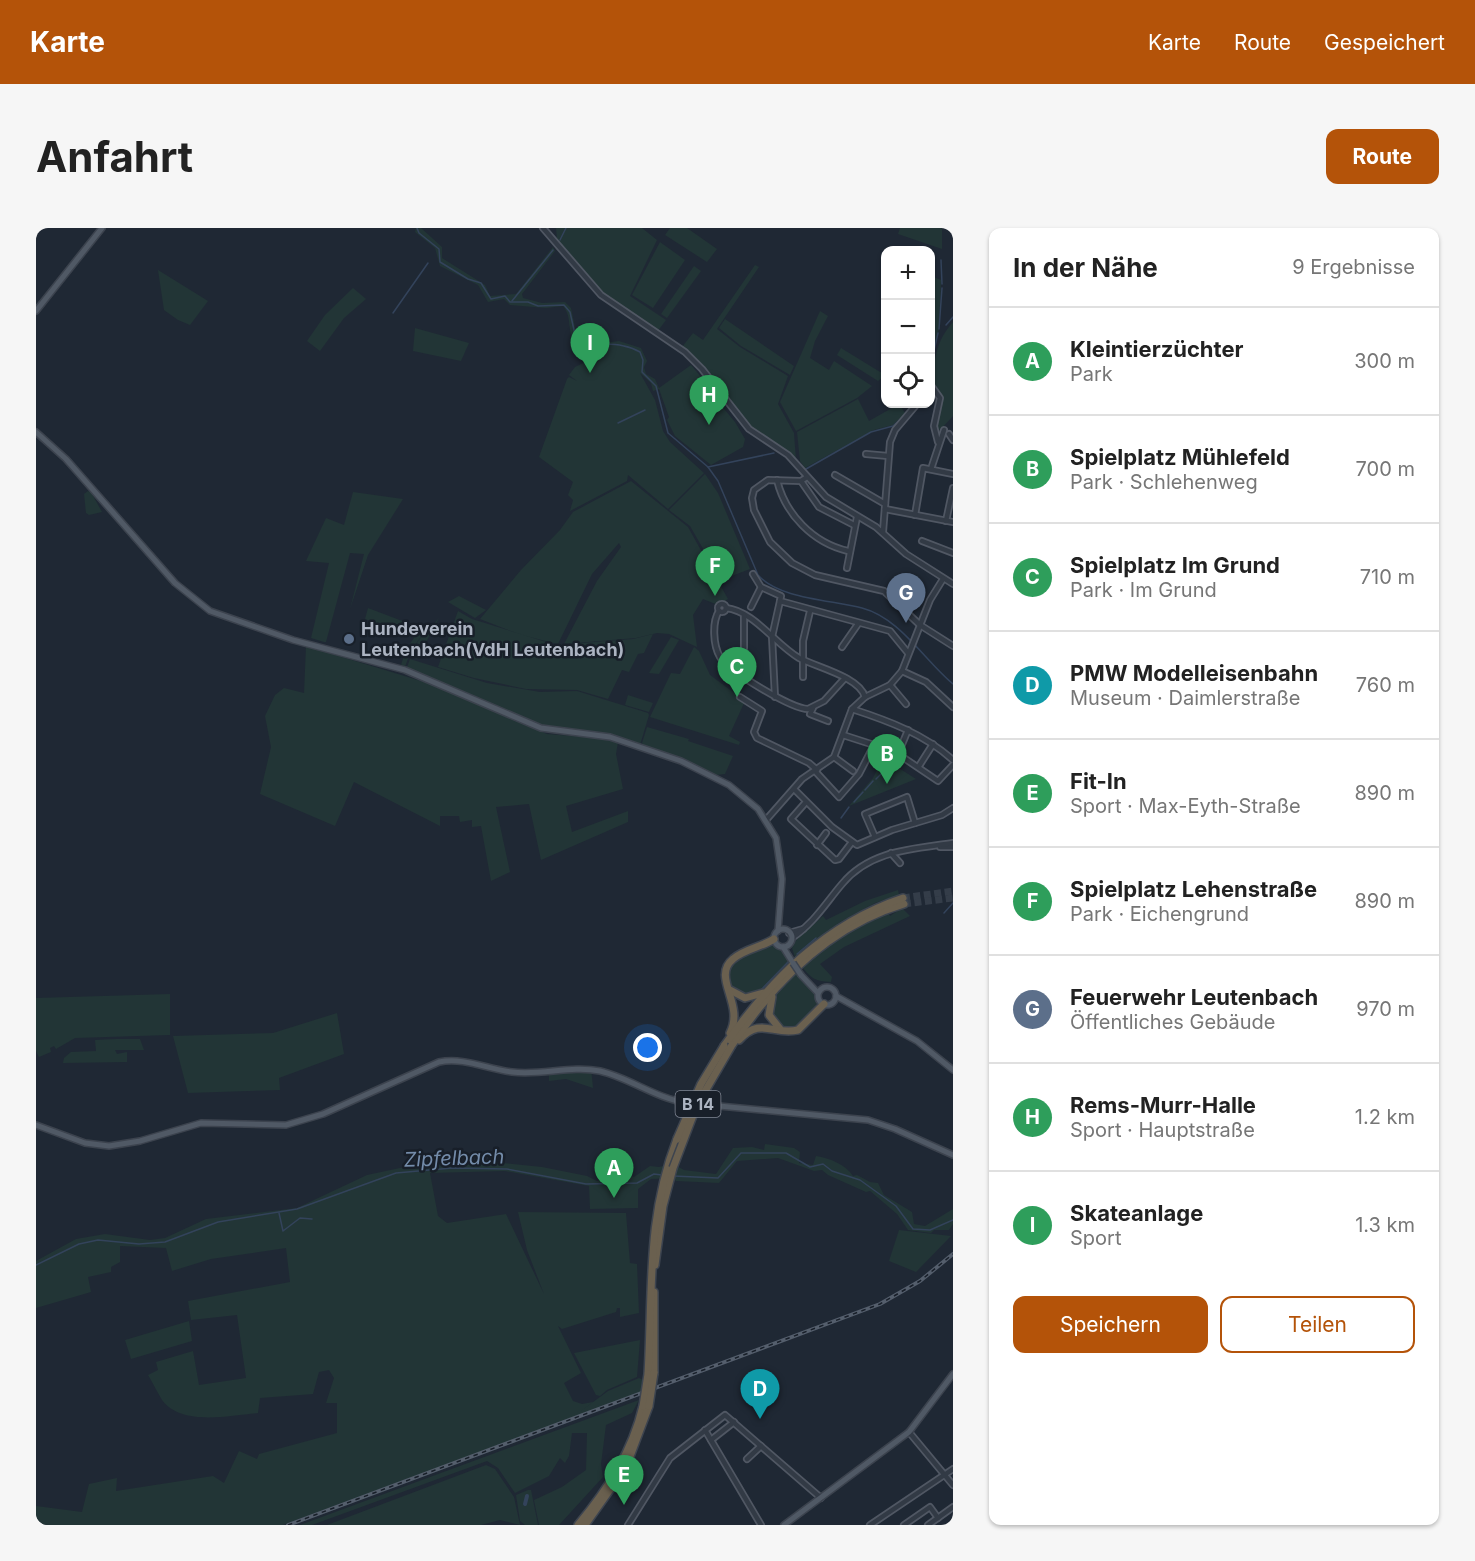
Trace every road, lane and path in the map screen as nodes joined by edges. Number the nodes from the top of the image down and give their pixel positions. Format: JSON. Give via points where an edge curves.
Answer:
{"nodes":[{"id":1,"x":102,"y":228,"type":"edge"},
{"id":2,"x":543,"y":228,"type":"edge"},
{"id":3,"x":36,"y":311,"type":"edge"},
{"id":4,"x":935,"y":391,"type":"edge"},
{"id":5,"x":914,"y":408,"type":"edge"},
{"id":6,"x":36,"y":432,"type":"edge"},
{"id":7,"x":953,"y":440,"type":"edge"},
{"id":8,"x":939,"y":442,"type":"junction"},
{"id":9,"x":866,"y":454,"type":"dead end"},
{"id":10,"x":888,"y":456,"type":"junction"},
{"id":11,"x":931,"y":469,"type":"junction"},
{"id":12,"x":953,"y":474,"type":"edge"},
{"id":13,"x":834,"y":475,"type":"dead end"},
{"id":14,"x":807,"y":477,"type":"junction"},
{"id":15,"x":777,"y":480,"type":"junction"},
{"id":16,"x":801,"y":481,"type":"junction"},
{"id":17,"x":953,"y":488,"type":"edge"},
{"id":18,"x":885,"y":506,"type":"junction"},
{"id":19,"x":915,"y":515,"type":"junction"},
{"id":20,"x":857,"y":517,"type":"junction"},
{"id":21,"x":946,"y":521,"type":"junction"},
{"id":22,"x":953,"y":522,"type":"edge"},
{"id":23,"x":854,"y":525,"type":"junction"},
{"id":24,"x":883,"y":532,"type":"junction"},
{"id":25,"x":922,"y":541,"type":"dead end"},
{"id":26,"x":848,"y":551,"type":"junction"},
{"id":27,"x":953,"y":553,"type":"edge"},
{"id":28,"x":847,"y":568,"type":"dead end"},
{"id":29,"x":753,"y":574,"type":"dead end"},
{"id":30,"x":943,"y":579,"type":"junction"},
{"id":31,"x":953,"y":584,"type":"edge"},
{"id":32,"x":761,"y":587,"type":"junction"},
{"id":33,"x":780,"y":602,"type":"junction"},
{"id":34,"x":751,"y":607,"type":"dead end"},
{"id":35,"x":810,"y":611,"type":"junction"},
{"id":36,"x":744,"y":615,"type":"junction"},
{"id":37,"x":858,"y":624,"type":"junction"},
{"id":38,"x":920,"y":625,"type":"junction"},
{"id":39,"x":772,"y":637,"type":"junction"},
{"id":40,"x":953,"y":645,"type":"edge"},
{"id":41,"x":842,"y":647,"type":"dead end"},
{"id":42,"x":744,"y":648,"type":"dead end"},
{"id":43,"x":909,"y":651,"type":"junction"},
{"id":44,"x":802,"y":660,"type":"junction"},
{"id":45,"x":902,"y":671,"type":"junction"},
{"id":46,"x":802,"y":677,"type":"dead end"},
{"id":47,"x":845,"y":678,"type":"junction"},
{"id":48,"x":890,"y":685,"type":"junction"},
{"id":49,"x":740,"y":697,"type":"dead end"},
{"id":50,"x":775,"y":697,"type":"junction"},
{"id":51,"x":865,"y":697,"type":"junction"},
{"id":52,"x":906,"y":704,"type":"dead end"},
{"id":53,"x":953,"y":707,"type":"edge"},
{"id":54,"x":813,"y":708,"type":"junction"},
{"id":55,"x":852,"y":709,"type":"junction"},
{"id":56,"x":828,"y":721,"type":"dead end"},
{"id":57,"x":908,"y":730,"type":"junction"},
{"id":58,"x":843,"y":735,"type":"junction"},
{"id":59,"x":933,"y":744,"type":"junction"},
{"id":60,"x":834,"y":757,"type":"junction"},
{"id":61,"x":953,"y":760,"type":"edge"},
{"id":62,"x":953,"y":765,"type":"edge"},
{"id":63,"x":918,"y":766,"type":"junction"},
{"id":64,"x":816,"y":770,"type":"junction"},
{"id":65,"x":853,"y":771,"type":"dead end"},
{"id":66,"x":794,"y":789,"type":"junction"},
{"id":67,"x":806,"y":802,"type":"junction"},
{"id":68,"x":953,"y":808,"type":"edge"},
{"id":69,"x":766,"y":820,"type":"junction"},
{"id":70,"x":915,"y":823,"type":"junction"},
{"id":71,"x":826,"y":833,"type":"dead end"},
{"id":72,"x":875,"y":837,"type":"junction"},
{"id":73,"x":852,"y":842,"type":"junction"},
{"id":74,"x":817,"y":845,"type":"junction"},
{"id":75,"x":953,"y":845,"type":"edge"},
{"id":76,"x":891,"y":853,"type":"junction"},
{"id":77,"x":900,"y":864,"type":"dead end"},
{"id":78,"x":904,"y":901,"type":"tunnel mouth"},
{"id":79,"x":786,"y":933,"type":"junction"},
{"id":80,"x":780,"y":944,"type":"junction"},
{"id":81,"x":728,"y":988,"type":"junction"},
{"id":82,"x":770,"y":992,"type":"junction"},
{"id":83,"x":821,"y":997,"type":"junction"},
{"id":84,"x":834,"y":999,"type":"junction"},
{"id":85,"x":781,"y":1030,"type":"junction"},
{"id":86,"x":727,"y":1043,"type":"junction"},
{"id":87,"x":953,"y":1070,"type":"edge"},
{"id":88,"x":36,"y":1125,"type":"edge"},
{"id":89,"x":953,"y":1155,"type":"edge"},
{"id":90,"x":953,"y":1374,"type":"edge"},
{"id":91,"x":646,"y":1406,"type":"junction"},
{"id":92,"x":735,"y":1422,"type":"junction"},
{"id":93,"x":705,"y":1430,"type":"junction"},
{"id":94,"x":909,"y":1432,"type":"junction"},
{"id":95,"x":711,"y":1440,"type":"junction"},
{"id":96,"x":762,"y":1446,"type":"junction"},
{"id":97,"x":747,"y":1459,"type":"dead end"},
{"id":98,"x":953,"y":1469,"type":"edge"},
{"id":99,"x":944,"y":1475,"type":"junction"},
{"id":100,"x":953,"y":1485,"type":"edge"},
{"id":101,"x":821,"y":1498,"type":"junction"},
{"id":102,"x":602,"y":1503,"type":"junction"},
{"id":103,"x":953,"y":1508,"type":"edge"},
{"id":104,"x":938,"y":1518,"type":"junction"},
{"id":105,"x":578,"y":1525,"type":"edge"},
{"id":106,"x":585,"y":1525,"type":"edge"},
{"id":107,"x":591,"y":1525,"type":"edge"},
{"id":108,"x":628,"y":1525,"type":"edge"},
{"id":109,"x":761,"y":1525,"type":"edge"},
{"id":110,"x":784,"y":1525,"type":"edge"},
{"id":111,"x":874,"y":1525,"type":"edge"},
{"id":112,"x":904,"y":1525,"type":"edge"},
{"id":113,"x":928,"y":1525,"type":"edge"}],
"edges":[{"from":1,"to":3,"type":"main road"},
{"from":2,"to":14,"type":"street","via":[[601,295],[678,347],[708,377],[749,429],[788,455]]},
{"from":4,"to":8,"type":"street","via":[[940,398],[934,426]]},
{"from":5,"to":10,"type":"street","via":[[893,434]]},
{"from":6,"to":69,"type":"main road","via":[[66,459],[175,583],[210,611],[293,640],[405,670],[541,728],[610,737],[681,761],[729,785]]},
{"from":7,"to":8,"type":"street","via":[[946,432]]},
{"from":8,"to":11,"type":"street"},
{"from":9,"to":10,"type":"street"},
{"from":10,"to":18,"type":"street"},
{"from":11,"to":12,"type":"street"},
{"from":11,"to":19,"type":"street","via":[[923,468]]},
{"from":13,"to":18,"type":"street"},
{"from":14,"to":16,"type":"street"},
{"from":14,"to":20,"type":"street","via":[[826,497]]},
{"from":15,"to":16,"type":"street"},
{"from":15,"to":26,"type":"street","via":[[782,497],[798,522],[819,538]]},
{"from":15,"to":38,"type":"street","via":[[763,483],[754,490],[752,498],[760,526],[780,552],[815,575],[880,588]]},
{"from":16,"to":23,"type":"street","via":[[819,507]]},
{"from":17,"to":21,"type":"street"},
{"from":18,"to":19,"type":"street"},
{"from":18,"to":24,"type":"street"},
{"from":19,"to":21,"type":"street"},
{"from":20,"to":23,"type":"street"},
{"from":20,"to":24,"type":"street"},
{"from":21,"to":22,"type":"street"},
{"from":23,"to":26,"type":"street"},
{"from":24,"to":30,"type":"street","via":[[906,554]]},
{"from":25,"to":27,"type":"street"},
{"from":26,"to":28,"type":"street"},
{"from":29,"to":32,"type":"street"},
{"from":30,"to":31,"type":"street"},
{"from":30,"to":38,"type":"street"},
{"from":32,"to":33,"type":"street","via":[[781,596]]},
{"from":32,"to":34,"type":"street"},
{"from":33,"to":35,"type":"street"},
{"from":33,"to":39,"type":"street"},
{"from":35,"to":37,"type":"street"},
{"from":35,"to":44,"type":"street"},
{"from":36,"to":39,"type":"street"},
{"from":36,"to":42,"type":"street"},
{"from":36,"to":50,"type":"street","via":[[720,604],[715,642],[720,658]]},
{"from":37,"to":41,"type":"street"},
{"from":37,"to":43,"type":"street","via":[[890,631]]},
{"from":38,"to":40,"type":"street"},
{"from":38,"to":43,"type":"street"},
{"from":39,"to":44,"type":"street"},
{"from":39,"to":50,"type":"street"},
{"from":43,"to":45,"type":"street"},
{"from":44,"to":46,"type":"street"},
{"from":44,"to":47,"type":"street"},
{"from":45,"to":48,"type":"street"},
{"from":45,"to":53,"type":"street","via":[[926,682]]},
{"from":47,"to":51,"type":"street","via":[[861,688]]},
{"from":47,"to":54,"type":"street"},
{"from":48,"to":51,"type":"street"},
{"from":48,"to":52,"type":"street"},
{"from":49,"to":64,"type":"street","via":[[762,711],[754,732],[757,738]]},
{"from":50,"to":54,"type":"street","via":[[804,709]]},
{"from":51,"to":55,"type":"street"},
{"from":54,"to":56,"type":"street","via":[[810,714]]},
{"from":55,"to":57,"type":"street"},
{"from":55,"to":58,"type":"street"},
{"from":57,"to":59,"type":"street"},
{"from":57,"to":63,"type":"street","via":[[898,754]]},
{"from":58,"to":60,"type":"street"},
{"from":58,"to":64,"type":"street","via":[[874,745],[859,774],[839,797]]},
{"from":59,"to":61,"type":"street"},
{"from":59,"to":63,"type":"street"},
{"from":60,"to":64,"type":"street"},
{"from":60,"to":65,"type":"street"},
{"from":62,"to":63,"type":"street","via":[[938,781]]},
{"from":64,"to":66,"type":"street"},
{"from":66,"to":67,"type":"street"},
{"from":66,"to":69,"type":"street"},
{"from":67,"to":73,"type":"street"},
{"from":67,"to":74,"type":"street","via":[[791,819]]},
{"from":68,"to":70,"type":"street"},
{"from":69,"to":79,"type":"main road","via":[[776,838],[782,866],[781,914]]},
{"from":70,"to":72,"type":"street"},
{"from":70,"to":72,"type":"street","via":[[906,797],[865,814]]},
{"from":71,"to":74,"type":"street"},
{"from":72,"to":73,"type":"street","via":[[859,845]]},
{"from":73,"to":74,"type":"street","via":[[835,860]]},
{"from":75,"to":76,"type":"street"},
{"from":76,"to":77,"type":"street"},
{"from":76,"to":79,"type":"street","via":[[852,873],[808,926]]},
{"from":78,"to":82,"type":"highway","number":"B 14","via":[[862,914],[831,933],[791,966]]},
{"from":79,"to":80,"type":"main road"},
{"from":79,"to":80,"type":"main road"},
{"from":80,"to":81,"type":"highway","via":[[762,946],[731,960],[725,974]]},
{"from":80,"to":83,"type":"main road","bridge":true},
{"from":81,"to":82,"type":"highway","via":[[745,998]]},
{"from":81,"to":86,"type":"highway","via":[[735,1014]]},
{"from":82,"to":85,"type":"highway","via":[[769,1015]]},
{"from":82,"to":86,"type":"highway","number":"B 14"},
{"from":83,"to":84,"type":"main road"},
{"from":83,"to":84,"type":"main road","via":[[831,988]]},
{"from":83,"to":85,"type":"highway","via":[[812,1017],[798,1030]]},
{"from":84,"to":87,"type":"main road","via":[[917,1041]]},
{"from":85,"to":86,"type":"highway","via":[[755,1028]]},
{"from":86,"to":91,"type":"highway","number":"B 14","bridge":true,"via":[[690,1107],[658,1204],[651,1373]]},
{"from":88,"to":89,"type":"main road","via":[[85,1143],[109,1146],[201,1123],[286,1125],[323,1114],[451,1060],[524,1073],[590,1070],[678,1102],[867,1120]]},
{"from":90,"to":94,"type":"main road"},
{"from":91,"to":102,"type":"highway","number":"B 14","via":[[632,1456]]},
{"from":91,"to":105,"type":"highway","number":"B 14","via":[[621,1464]]},
{"from":92,"to":93,"type":"street","via":[[725,1415]]},
{"from":92,"to":95,"type":"street"},
{"from":92,"to":96,"type":"street"},
{"from":93,"to":95,"type":"street"},
{"from":93,"to":108,"type":"street","via":[[670,1458]]},
{"from":94,"to":99,"type":"street"},
{"from":94,"to":101,"type":"main road"},
{"from":95,"to":109,"type":"street"},
{"from":96,"to":97,"type":"street"},
{"from":96,"to":101,"type":"street"},
{"from":98,"to":99,"type":"street"},
{"from":99,"to":100,"type":"street"},
{"from":99,"to":111,"type":"street"},
{"from":101,"to":110,"type":"main road"},
{"from":102,"to":106,"type":"highway","number":"B 14"},
{"from":102,"to":107,"type":"highway"},
{"from":103,"to":104,"type":"street"},
{"from":104,"to":112,"type":"street","via":[[930,1507]]},
{"from":104,"to":113,"type":"street"}]}
